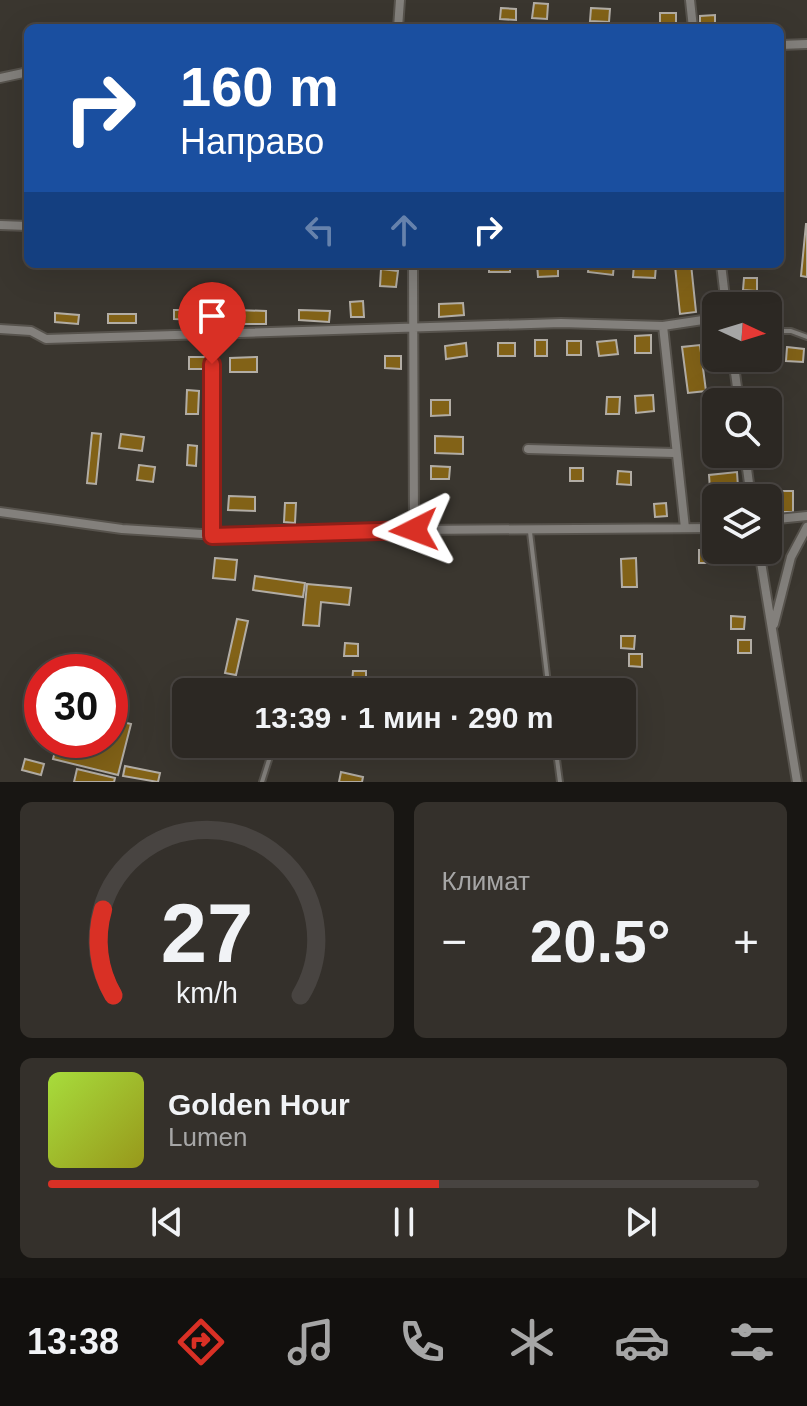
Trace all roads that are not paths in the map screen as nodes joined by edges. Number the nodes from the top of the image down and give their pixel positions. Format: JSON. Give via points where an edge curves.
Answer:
{"nodes":[{"id":1,"x":400,"y":0,"type":"edge"},
{"id":2,"x":690,"y":0,"type":"edge"},
{"id":3,"x":398,"y":24,"type":"edge"},
{"id":4,"x":693,"y":24,"type":"edge"},
{"id":5,"x":807,"y":44,"type":"edge"},
{"id":6,"x":784,"y":45,"type":"edge"},
{"id":7,"x":24,"y":73,"type":"edge"},
{"id":8,"x":0,"y":78,"type":"edge"},
{"id":9,"x":0,"y":225,"type":"edge"},
{"id":10,"x":24,"y":226,"type":"edge"},
{"id":11,"x":413,"y":268,"type":"edge"},
{"id":12,"x":721,"y":268,"type":"edge"},
{"id":13,"x":724,"y":292,"type":"edge"},
{"id":14,"x":702,"y":320,"type":"edge"},
{"id":15,"x":663,"y":326,"type":"junction"},
{"id":16,"x":0,"y":329,"type":"edge"},
{"id":17,"x":413,"y":330,"type":"junction"},
{"id":18,"x":782,"y":331,"type":"edge"},
{"id":19,"x":212,"y":335,"type":"junction"},
{"id":20,"x":807,"y":337,"type":"edge"},
{"id":21,"x":528,"y":449,"type":"dead end"},
{"id":22,"x":674,"y":453,"type":"junction"},
{"id":23,"x":0,"y":512,"type":"edge"},
{"id":24,"x":807,"y":516,"type":"edge"},
{"id":25,"x":782,"y":519,"type":"edge"},
{"id":26,"x":807,"y":527,"type":"edge"},
{"id":27,"x":685,"y":528,"type":"junction"},
{"id":28,"x":702,"y":528,"type":"edge"},
{"id":29,"x":529,"y":529,"type":"junction"},
{"id":30,"x":414,"y":530,"type":"junction"},
{"id":31,"x":212,"y":536,"type":"junction"},
{"id":32,"x":761,"y":564,"type":"edge"},
{"id":33,"x":773,"y":630,"type":"junction"},
{"id":34,"x":547,"y":678,"type":"edge"},
{"id":35,"x":270,"y":758,"type":"edge"},
{"id":36,"x":557,"y":758,"type":"edge"},
{"id":37,"x":262,"y":782,"type":"edge"},
{"id":38,"x":560,"y":782,"type":"edge"},
{"id":39,"x":797,"y":782,"type":"edge"}],
"edges":[{"from":1,"to":3,"type":"street"},
{"from":2,"to":4,"type":"street"},
{"from":5,"to":6,"type":"street"},
{"from":7,"to":8,"type":"street"},
{"from":9,"to":10,"type":"street"},
{"from":11,"to":17,"type":"street"},
{"from":12,"to":13,"type":"street"},
{"from":14,"to":15,"type":"street"},
{"from":15,"to":17,"type":"street","via":[[561,323]]},
{"from":15,"to":22,"type":"street"},
{"from":16,"to":19,"type":"street","via":[[31,331],[46,339]]},
{"from":17,"to":19,"type":"street"},
{"from":17,"to":30,"type":"street"},
{"from":18,"to":20,"type":"lane"},
{"from":19,"to":31,"type":"street"},
{"from":21,"to":22,"type":"street"},
{"from":22,"to":27,"type":"street"},
{"from":23,"to":31,"type":"street"},
{"from":24,"to":25,"type":"street"},
{"from":26,"to":33,"type":"street","via":[[791,557]]},
{"from":27,"to":28,"type":"street"},
{"from":27,"to":29,"type":"street"},
{"from":29,"to":30,"type":"street"},
{"from":29,"to":34,"type":"lane"},
{"from":30,"to":31,"type":"street"},
{"from":32,"to":33,"type":"street"},
{"from":33,"to":39,"type":"street"},
{"from":35,"to":37,"type":"lane"},
{"from":36,"to":38,"type":"lane"}]}
